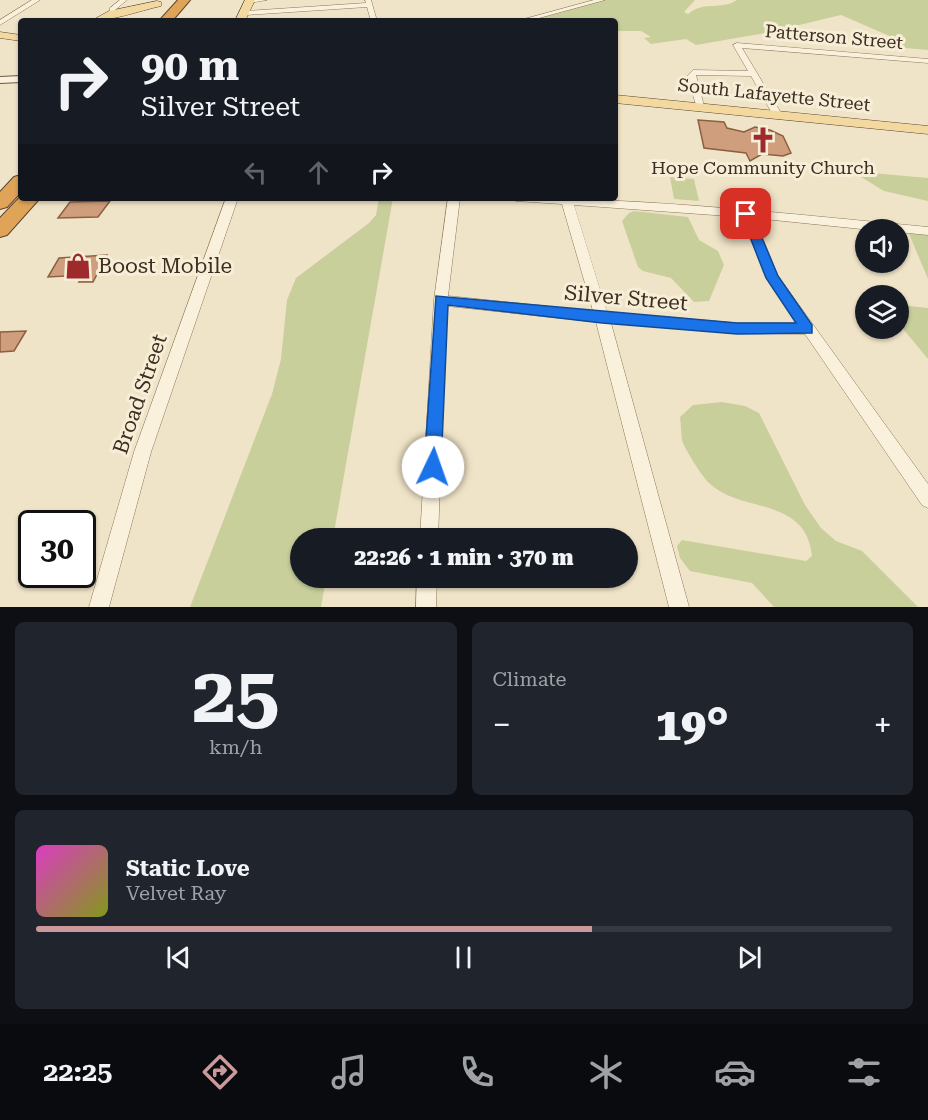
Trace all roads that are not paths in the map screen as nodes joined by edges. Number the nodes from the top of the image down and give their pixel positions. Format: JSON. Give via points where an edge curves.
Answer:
{"nodes":[{"id":1,"x":37,"y":0,"type":"edge"},
{"id":2,"x":124,"y":0,"type":"edge"},
{"id":3,"x":264,"y":0,"type":"edge"},
{"id":4,"x":602,"y":0,"type":"edge"},
{"id":5,"x":250,"y":1,"type":"edge"},
{"id":6,"x":369,"y":2,"type":"edge"},
{"id":7,"x":183,"y":3,"type":"edge"},
{"id":8,"x":157,"y":4,"type":"joint"},
{"id":9,"x":111,"y":13,"type":"junction"},
{"id":10,"x":243,"y":17,"type":"edge"},
{"id":11,"x":102,"y":18,"type":"edge"},
{"id":12,"x":168,"y":18,"type":"edge"},
{"id":13,"x":182,"y":18,"type":"edge"},
{"id":14,"x":373,"y":18,"type":"edge"},
{"id":15,"x":532,"y":18,"type":"edge"},
{"id":16,"x":0,"y":22,"type":"edge"},
{"id":17,"x":0,"y":35,"type":"edge"},
{"id":18,"x":18,"y":38,"type":"edge"},
{"id":19,"x":928,"y":61,"type":"edge"},
{"id":20,"x":753,"y":74,"type":"junction"},
{"id":21,"x":18,"y":79,"type":"edge"},
{"id":22,"x":0,"y":80,"type":"edge"},
{"id":23,"x":618,"y":99,"type":"edge"},
{"id":24,"x":700,"y":106,"type":"junction"},
{"id":25,"x":776,"y":113,"type":"junction"},
{"id":26,"x":928,"y":130,"type":"edge"},
{"id":27,"x":18,"y":184,"type":"edge"},
{"id":28,"x":27,"y":201,"type":"edge"},
{"id":29,"x":231,"y":201,"type":"edge"},
{"id":30,"x":454,"y":201,"type":"edge"},
{"id":31,"x":566,"y":201,"type":"edge"},
{"id":32,"x":581,"y":201,"type":"edge"},
{"id":33,"x":0,"y":203,"type":"edge"},
{"id":34,"x":746,"y":214,"type":"junction"},
{"id":35,"x":0,"y":230,"type":"edge"},
{"id":36,"x":928,"y":231,"type":"edge"},
{"id":37,"x":441,"y":300,"type":"junction"},
{"id":38,"x":602,"y":317,"type":"junction"},
{"id":39,"x":807,"y":329,"type":"junction"},
{"id":40,"x":928,"y":500,"type":"edge"},
{"id":41,"x":430,"y":528,"type":"edge"},
{"id":42,"x":427,"y":588,"type":"edge"},
{"id":43,"x":99,"y":607,"type":"edge"},
{"id":44,"x":426,"y":607,"type":"edge"},
{"id":45,"x":679,"y":607,"type":"edge"}],
"edges":[{"from":1,"to":16,"type":"street"},
{"from":2,"to":9,"type":"street"},
{"from":3,"to":5,"type":"street"},
{"from":4,"to":15,"type":"street"},
{"from":5,"to":10,"type":"main road"},
{"from":6,"to":10,"type":"street"},
{"from":6,"to":14,"type":"street"},
{"from":7,"to":8,"type":"highway"},
{"from":7,"to":12,"type":"highway"},
{"from":7,"to":13,"type":"highway"},
{"from":8,"to":9,"type":"main road"},
{"from":9,"to":11,"type":"main road"},
{"from":17,"to":18,"type":"main road"},
{"from":19,"to":20,"type":"street","name":"Patterson Street","via":[[737,45]]},
{"from":20,"to":24,"type":"street","via":[[693,72]]},
{"from":20,"to":25,"type":"street"},
{"from":21,"to":22,"type":"street"},
{"from":23,"to":24,"type":"main road","name":"South Lafayette Street"},
{"from":24,"to":25,"type":"main road","name":"South Lafayette Street"},
{"from":25,"to":26,"type":"main road","name":"South Lafayette Street"},
{"from":27,"to":33,"type":"highway"},
{"from":28,"to":35,"type":"highway"},
{"from":29,"to":43,"type":"street","name":"Broad Street","via":[[159,398],[119,522]]},
{"from":30,"to":37,"type":"street"},
{"from":31,"to":38,"type":"street"},
{"from":32,"to":34,"type":"street"},
{"from":34,"to":36,"type":"street"},
{"from":34,"to":39,"type":"street","via":[[772,278]]},
{"from":37,"to":38,"type":"street","name":"Silver Street"},
{"from":37,"to":41,"type":"street"},
{"from":38,"to":39,"type":"street","name":"Silver Street","via":[[763,330]]},
{"from":38,"to":45,"type":"street"},
{"from":39,"to":40,"type":"street"},
{"from":42,"to":44,"type":"street"}]}
